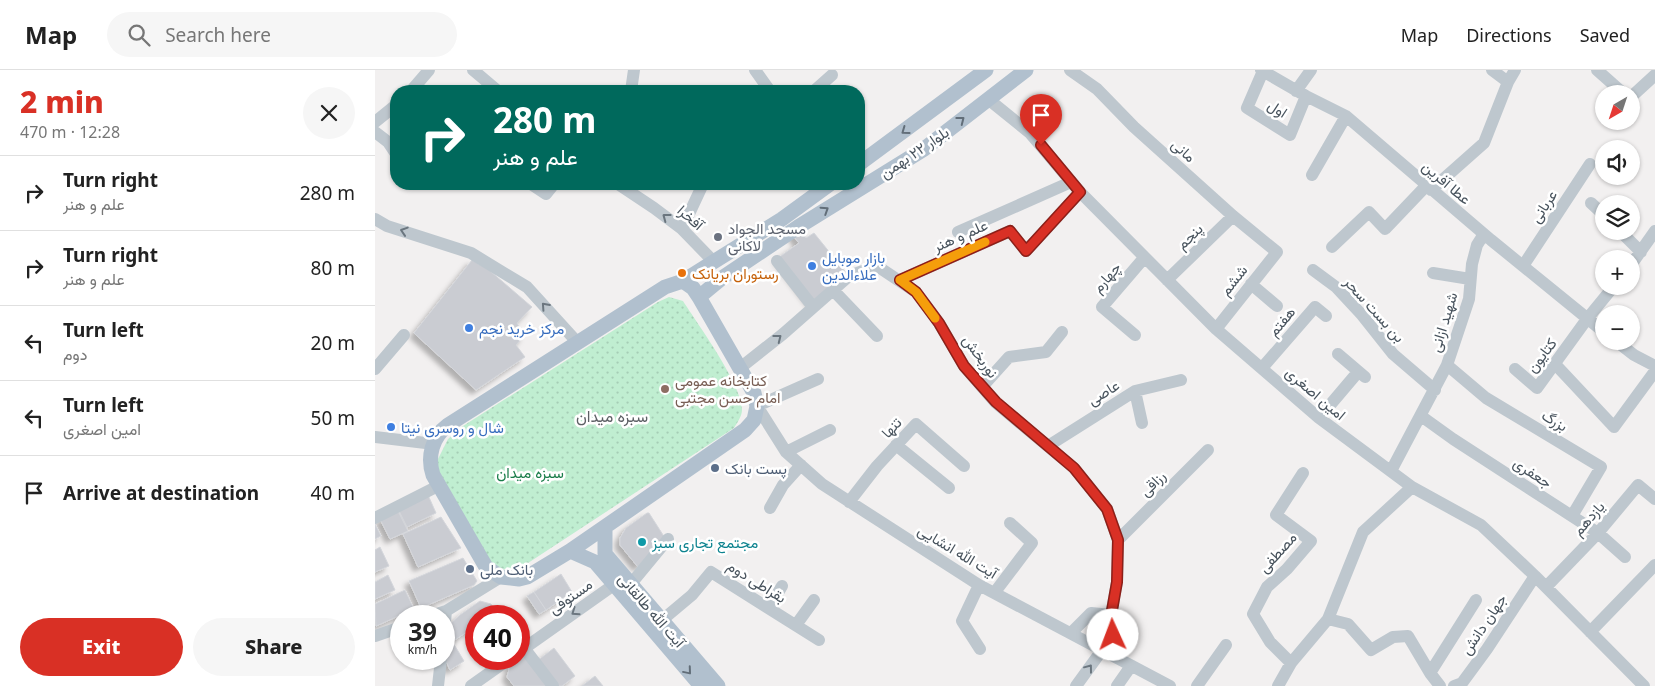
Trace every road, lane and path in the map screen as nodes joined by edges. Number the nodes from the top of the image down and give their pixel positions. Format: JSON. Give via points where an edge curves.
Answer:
{"nodes":[{"id":1,"x":429,"y":70,"type":"edge"},
{"id":2,"x":473,"y":70,"type":"edge"},
{"id":3,"x":634,"y":70,"type":"edge"},
{"id":4,"x":755,"y":70,"type":"edge"},
{"id":5,"x":985,"y":70,"type":"edge"},
{"id":6,"x":1026,"y":70,"type":"edge"},
{"id":7,"x":1070,"y":70,"type":"edge"},
{"id":8,"x":1262,"y":70,"type":"edge"},
{"id":9,"x":1311,"y":70,"type":"edge"},
{"id":10,"x":1492,"y":70,"type":"edge"},
{"id":11,"x":1515,"y":70,"type":"edge"},
{"id":12,"x":1597,"y":70,"type":"edge"},
{"id":13,"x":832,"y":75,"type":"dead end"},
{"id":14,"x":1655,"y":75,"type":"edge"},
{"id":15,"x":1508,"y":82,"type":"junction"},
{"id":16,"x":421,"y":85,"type":"edge"},
{"id":17,"x":489,"y":85,"type":"edge"},
{"id":18,"x":632,"y":85,"type":"edge"},
{"id":19,"x":766,"y":85,"type":"edge"},
{"id":20,"x":820,"y":85,"type":"edge"},
{"id":21,"x":1614,"y":85,"type":"edge"},
{"id":22,"x":1640,"y":89,"type":"edge"},
{"id":23,"x":1301,"y":93,"type":"junction"},
{"id":24,"x":988,"y":99,"type":"junction"},
{"id":25,"x":390,"y":110,"type":"edge"},
{"id":26,"x":1346,"y":116,"type":"junction"},
{"id":27,"x":375,"y":122,"type":"edge"},
{"id":28,"x":375,"y":132,"type":"edge"},
{"id":29,"x":390,"y":145,"type":"edge"},
{"id":30,"x":865,"y":160,"type":"edge"},
{"id":31,"x":1590,"y":164,"type":"dead end"},
{"id":32,"x":1312,"y":175,"type":"dead end"},
{"id":33,"x":865,"y":181,"type":"edge"},
{"id":34,"x":1071,"y":182,"type":"junction"},
{"id":35,"x":1429,"y":188,"type":"junction"},
{"id":36,"x":627,"y":190,"type":"edge"},
{"id":37,"x":700,"y":190,"type":"edge"},
{"id":38,"x":822,"y":190,"type":"edge"},
{"id":39,"x":851,"y":190,"type":"edge"},
{"id":40,"x":1080,"y":192,"type":"junction"},
{"id":41,"x":1591,"y":203,"type":"dead end"},
{"id":42,"x":1595,"y":207,"type":"edge"},
{"id":43,"x":1233,"y":216,"type":"junction"},
{"id":44,"x":375,"y":219,"type":"edge"},
{"id":45,"x":682,"y":229,"type":"junction"},
{"id":46,"x":1655,"y":231,"type":"edge"},
{"id":47,"x":958,"y":232,"type":"dead end"},
{"id":48,"x":1484,"y":234,"type":"junction"},
{"id":49,"x":1629,"y":240,"type":"edge"},
{"id":50,"x":1332,"y":247,"type":"dead end"},
{"id":51,"x":1277,"y":252,"type":"joint"},
{"id":52,"x":1641,"y":252,"type":"joint"},
{"id":53,"x":1144,"y":258,"type":"junction"},
{"id":54,"x":777,"y":260,"type":"dead end"},
{"id":55,"x":709,"y":265,"type":"junction"},
{"id":56,"x":1523,"y":266,"type":"junction"},
{"id":57,"x":1313,"y":270,"type":"dead end"},
{"id":58,"x":1433,"y":272,"type":"dead end"},
{"id":59,"x":1470,"y":279,"type":"junction"},
{"id":60,"x":900,"y":280,"type":"junction"},
{"id":61,"x":1167,"y":280,"type":"junction"},
{"id":62,"x":683,"y":282,"type":"junction"},
{"id":63,"x":715,"y":283,"type":"junction"},
{"id":64,"x":1251,"y":284,"type":"junction"},
{"id":65,"x":833,"y":290,"type":"junction"},
{"id":66,"x":1607,"y":295,"type":"edge"},
{"id":67,"x":699,"y":297,"type":"junction"},
{"id":68,"x":1277,"y":306,"type":"dead end"},
{"id":69,"x":813,"y":307,"type":"junction"},
{"id":70,"x":1326,"y":316,"type":"dead end"},
{"id":71,"x":1587,"y":319,"type":"junction"},
{"id":72,"x":1595,"y":325,"type":"edge"},
{"id":73,"x":1216,"y":329,"type":"junction"},
{"id":74,"x":1062,"y":332,"type":"dead end"},
{"id":75,"x":405,"y":335,"type":"dead end"},
{"id":76,"x":1135,"y":335,"type":"dead end"},
{"id":77,"x":877,"y":336,"type":"dead end"},
{"id":78,"x":577,"y":342,"type":"junction"},
{"id":79,"x":1628,"y":350,"type":"edge"},
{"id":80,"x":1338,"y":354,"type":"dead end"},
{"id":81,"x":1447,"y":364,"type":"junction"},
{"id":82,"x":1555,"y":364,"type":"junction"},
{"id":83,"x":1655,"y":366,"type":"edge"},
{"id":84,"x":740,"y":368,"type":"junction"},
{"id":85,"x":1262,"y":368,"type":"junction"},
{"id":86,"x":375,"y":369,"type":"edge"},
{"id":87,"x":1515,"y":369,"type":"dead end"},
{"id":88,"x":1655,"y":370,"type":"edge"},
{"id":89,"x":819,"y":380,"type":"dead end"},
{"id":90,"x":1181,"y":380,"type":"dead end"},
{"id":91,"x":983,"y":387,"type":"junction"},
{"id":92,"x":1435,"y":390,"type":"junction"},
{"id":93,"x":1135,"y":391,"type":"junction"},
{"id":94,"x":757,"y":406,"type":"junction"},
{"id":95,"x":1421,"y":416,"type":"junction"},
{"id":96,"x":1319,"y":418,"type":"junction"},
{"id":97,"x":1143,"y":423,"type":"dead end"},
{"id":98,"x":830,"y":430,"type":"dead end"},
{"id":99,"x":375,"y":437,"type":"edge"},
{"id":100,"x":433,"y":444,"type":"junction"},
{"id":101,"x":896,"y":445,"type":"junction"},
{"id":102,"x":1048,"y":446,"type":"junction"},
{"id":103,"x":1208,"y":450,"type":"dead end"},
{"id":104,"x":786,"y":452,"type":"junction"},
{"id":105,"x":801,"y":466,"type":"junction"},
{"id":106,"x":964,"y":466,"type":"dead end"},
{"id":107,"x":1391,"y":471,"type":"junction"},
{"id":108,"x":1303,"y":473,"type":"dead end"},
{"id":109,"x":438,"y":486,"type":"junction"},
{"id":110,"x":1413,"y":487,"type":"junction"},
{"id":111,"x":949,"y":488,"type":"dead end"},
{"id":112,"x":1655,"y":498,"type":"edge"},
{"id":113,"x":849,"y":502,"type":"junction"},
{"id":114,"x":770,"y":508,"type":"dead end"},
{"id":115,"x":1572,"y":516,"type":"junction"},
{"id":116,"x":375,"y":518,"type":"edge"},
{"id":117,"x":1010,"y":523,"type":"dead end"},
{"id":118,"x":605,"y":527,"type":"junction"},
{"id":119,"x":1598,"y":533,"type":"junction"},
{"id":120,"x":668,"y":539,"type":"dead end"},
{"id":121,"x":1118,"y":540,"type":"junction"},
{"id":122,"x":605,"y":548,"type":"junction"},
{"id":123,"x":570,"y":551,"type":"junction"},
{"id":124,"x":1625,"y":557,"type":"dead end"},
{"id":125,"x":587,"y":558,"type":"junction"},
{"id":126,"x":1655,"y":565,"type":"edge"},
{"id":127,"x":1535,"y":576,"type":"junction"},
{"id":128,"x":501,"y":577,"type":"junction"},
{"id":129,"x":615,"y":584,"type":"junction"},
{"id":130,"x":630,"y":585,"type":"junction"},
{"id":131,"x":979,"y":585,"type":"junction"},
{"id":132,"x":782,"y":586,"type":"dead end"},
{"id":133,"x":1546,"y":587,"type":"junction"},
{"id":134,"x":995,"y":592,"type":"junction"},
{"id":135,"x":814,"y":600,"type":"dead end"},
{"id":136,"x":1476,"y":600,"type":"dead end"},
{"id":137,"x":455,"y":605,"type":"edge"},
{"id":138,"x":769,"y":608,"type":"junction"},
{"id":139,"x":1111,"y":616,"type":"junction"},
{"id":140,"x":1328,"y":619,"type":"junction"},
{"id":141,"x":661,"y":621,"type":"junction"},
{"id":142,"x":796,"y":625,"type":"junction"},
{"id":143,"x":390,"y":631,"type":"edge"},
{"id":144,"x":1590,"y":632,"type":"junction"},
{"id":145,"x":1071,"y":633,"type":"junction"},
{"id":146,"x":375,"y":636,"type":"edge"},
{"id":147,"x":819,"y":640,"type":"dead end"},
{"id":148,"x":530,"y":644,"type":"edge"},
{"id":149,"x":1226,"y":645,"type":"dead end"},
{"id":150,"x":979,"y":649,"type":"dead end"},
{"id":151,"x":1102,"y":651,"type":"junction"},
{"id":152,"x":530,"y":660,"type":"edge"},
{"id":153,"x":1291,"y":663,"type":"junction"},
{"id":154,"x":1131,"y":666,"type":"junction"},
{"id":155,"x":439,"y":670,"type":"edge"},
{"id":156,"x":494,"y":670,"type":"edge"},
{"id":157,"x":1430,"y":673,"type":"junction"},
{"id":158,"x":437,"y":686,"type":"edge"},
{"id":159,"x":471,"y":686,"type":"edge"},
{"id":160,"x":553,"y":686,"type":"edge"},
{"id":161,"x":701,"y":686,"type":"edge"},
{"id":162,"x":718,"y":686,"type":"edge"},
{"id":163,"x":1076,"y":686,"type":"edge"},
{"id":164,"x":1117,"y":686,"type":"edge"},
{"id":165,"x":1170,"y":686,"type":"edge"},
{"id":166,"x":1197,"y":686,"type":"edge"},
{"id":167,"x":1278,"y":686,"type":"edge"},
{"id":168,"x":1440,"y":686,"type":"edge"},
{"id":169,"x":1454,"y":686,"type":"edge"},
{"id":170,"x":1644,"y":686,"type":"edge"}],
"edges":[{"from":1,"to":16,"type":"street"},
{"from":2,"to":17,"type":"street"},
{"from":3,"to":18,"type":"street"},
{"from":4,"to":19,"type":"street"},
{"from":5,"to":30,"type":"main road","name":"بلوار ۲۲ بهمن","one_way":true},
{"from":6,"to":24,"type":"main road","name":"بلوار ۲۲ بهمن"},
{"from":7,"to":43,"type":"street","name":"مانی","via":[[1097,89],[1134,127]]},
{"from":8,"to":23,"type":"street","name":"عطا آفرین"},
{"from":8,"to":23,"type":"street","name":"اول","via":[[1247,108],[1290,135]]},
{"from":9,"to":23,"type":"street"},
{"from":10,"to":15,"type":"street"},
{"from":11,"to":15,"type":"street"},
{"from":12,"to":21,"type":"street"},
{"from":13,"to":20,"type":"street"},
{"from":14,"to":22,"type":"street"},
{"from":15,"to":35,"type":"street","via":[[1484,143]]},
{"from":23,"to":26,"type":"street","name":"عطا آفرین"},
{"from":33,"to":24,"type":"main road","name":"بلوار ۲۲ بهمن","one_way":true,"via":[[924,149]]},
{"from":24,"to":34,"type":"street","name":"امین اصغری","via":[[1030,133]]},
{"from":25,"to":27,"type":"street"},
{"from":26,"to":32,"type":"street"},
{"from":26,"to":35,"type":"street","name":"عطا آفرین"},
{"from":28,"to":29,"type":"street"},
{"from":31,"to":56,"type":"street","name":"عربانی"},
{"from":34,"to":40,"type":"street","name":"امین اصغری"},
{"from":34,"to":47,"type":"street"},
{"from":35,"to":48,"type":"street","name":"عطا آفرین"},
{"from":35,"to":50,"type":"street","via":[[1385,229],[1369,212]]},
{"from":45,"to":36,"type":"street","name":"آفخرا","one_way":true},
{"from":37,"to":45,"type":"street"},
{"from":38,"to":55,"type":"main road"},
{"from":63,"to":39,"type":"main road","name":"بلوار ۲۲ بهمن","one_way":true},
{"from":40,"to":53,"type":"street","name":"امین اصغری"},
{"from":40,"to":60,"type":"street","name":"علم و هنر","via":[[1026,251],[1010,231]]},
{"from":41,"to":42,"type":"street"},
{"from":43,"to":51,"type":"street","name":"مانی"},
{"from":43,"to":61,"type":"street","name":"پنجم"},
{"from":78,"to":44,"type":"street","one_way":true,"via":[[527,287],[487,262],[471,253],[387,226]]},
{"from":45,"to":55,"type":"street","name":"آفخرا"},
{"from":46,"to":52,"type":"street"},
{"from":48,"to":56,"type":"street","name":"عطا آفرین"},
{"from":48,"to":59,"type":"street","name":"شهید ازانی","via":[[1477,245]]},
{"from":49,"to":52,"type":"street"},
{"from":51,"to":64,"type":"street","name":"ششم"},
{"from":53,"to":61,"type":"street","name":"امین اصغری"},
{"from":53,"to":76,"type":"street","name":"چهارم","via":[[1102,307]]},
{"from":54,"to":69,"type":"street"},
{"from":55,"to":62,"type":"main road"},
{"from":55,"to":63,"type":"main road","via":[[700,274],[701,281],[708,285]]},
{"from":56,"to":71,"type":"street","name":"عطا آفرین"},
{"from":57,"to":92,"type":"street","name":"بن بست سحر","via":[[1336,287],[1393,354]]},
{"from":58,"to":59,"type":"street"},
{"from":59,"to":81,"type":"street","name":"شهید ازانی","via":[[1469,299]]},
{"from":60,"to":65,"type":"street","name":"نوربخش","via":[[877,266],[849,276]]},
{"from":60,"to":91,"type":"street","name":"نوربخش","via":[[916,292],[964,366]]},
{"from":61,"to":73,"type":"street","name":"امین اصغری"},
{"from":62,"to":67,"type":"main road"},
{"from":62,"to":78,"type":"main road","via":[[665,287]]},
{"from":63,"to":67,"type":"main road","name":"بلوار ۲۲ بهمن"},
{"from":64,"to":68,"type":"street"},
{"from":64,"to":73,"type":"street","name":"ششم"},
{"from":65,"to":69,"type":"street","name":"نوربخش"},
{"from":65,"to":77,"type":"street"},
{"from":66,"to":71,"type":"street","name":"کتایون"},
{"from":67,"to":84,"type":"main road"},
{"from":84,"to":69,"type":"street","name":"نوربخش","one_way":true},
{"from":70,"to":85,"type":"street","name":"هفتم","via":[[1315,307]]},
{"from":71,"to":72,"type":"street","name":"عطا آفرین"},
{"from":71,"to":82,"type":"street","name":"کتایون"},
{"from":73,"to":85,"type":"street","name":"امین اصغری"},
{"from":74,"to":91,"type":"street","via":[[1046,352],[1009,357]]},
{"from":75,"to":86,"type":"street"},
{"from":78,"to":100,"type":"main road","via":[[448,425]]},
{"from":79,"to":83,"type":"street"},
{"from":80,"to":96,"type":"street","via":[[1361,374]]},
{"from":81,"to":92,"type":"street","name":"شهید ازانی"},
{"from":81,"to":115,"type":"street","name":"بزرگ","via":[[1486,398],[1601,467]]},
{"from":82,"to":87,"type":"street","name":"کتایون","via":[[1537,388]]},
{"from":82,"to":88,"type":"street","via":[[1614,427]]},
{"from":84,"to":94,"type":"main road","via":[[754,393]]},
{"from":85,"to":96,"type":"street","name":"امین اصغری"},
{"from":89,"to":94,"type":"street"},
{"from":90,"to":93,"type":"street","name":"عاصی"},
{"from":91,"to":102,"type":"street","name":"نوربخش"},
{"from":92,"to":95,"type":"street","name":"شهید ازانی"},
{"from":93,"to":97,"type":"street"},
{"from":93,"to":102,"type":"street","name":"عاصی"},
{"from":94,"to":104,"type":"street","name":"آیت الله انشایی"},
{"from":94,"to":118,"type":"main road","via":[[754,420],[745,430]]},
{"from":95,"to":107,"type":"street","name":"شهید ازانی"},
{"from":95,"to":115,"type":"street","name":"جعفری"},
{"from":96,"to":107,"type":"street","name":"امین اصغری"},
{"from":98,"to":104,"type":"street"},
{"from":99,"to":100,"type":"street"},
{"from":100,"to":109,"type":"main road","via":[[430,468]]},
{"from":101,"to":106,"type":"street","name":"تنها","via":[[916,424]]},
{"from":101,"to":111,"type":"street"},
{"from":101,"to":113,"type":"street","name":"تنها"},
{"from":102,"to":121,"type":"street","name":"نوربخش","via":[[1074,468],[1107,509]]},
{"from":103,"to":121,"type":"street","name":"رزاقی"},
{"from":104,"to":105,"type":"street","name":"آیت الله انشایی"},
{"from":105,"to":113,"type":"street","name":"آیت الله انشایی"},
{"from":105,"to":114,"type":"street","via":[[783,485]]},
{"from":107,"to":110,"type":"street","name":"امین اصغری"},
{"from":108,"to":153,"type":"street","name":"مصطفی","via":[[1276,515],[1311,541],[1267,587],[1253,614],[1270,642]]},
{"from":109,"to":116,"type":"street"},
{"from":109,"to":128,"type":"main road","via":[[486,567]]},
{"from":110,"to":127,"type":"street","name":"امین اصغری","via":[[1481,526]]},
{"from":110,"to":140,"type":"street","via":[[1363,532]]},
{"from":112,"to":119,"type":"street","name":"یازدهم","via":[[1638,485]]},
{"from":113,"to":131,"type":"street","name":"آیت الله انشایی"},
{"from":115,"to":119,"type":"street","name":"جعفری"},
{"from":117,"to":134,"type":"street","via":[[1032,543]]},
{"from":118,"to":122,"type":"main road","name":"آیت الله طالقانی"},
{"from":118,"to":123,"type":"main road"},
{"from":119,"to":124,"type":"street","name":"جعفری"},
{"from":119,"to":133,"type":"street","name":"یازدهم"},
{"from":120,"to":130,"type":"street"},
{"from":121,"to":139,"type":"street","name":"نوربخش","via":[[1117,582]]},
{"from":122,"to":125,"type":"main road","via":[[593,544],[586,550]]},
{"from":122,"to":130,"type":"main road","name":"آیت الله طالقانی","via":[[605,554]]},
{"from":123,"to":125,"type":"main road","name":"آیت الله طالقانی"},
{"from":123,"to":128,"type":"main road","via":[[527,577]]},
{"from":125,"to":129,"type":"main road","name":"آیت الله طالقانی","via":[[595,562]]},
{"from":126,"to":144,"type":"street"},
{"from":127,"to":133,"type":"street","name":"امین اصغری"},
{"from":127,"to":169,"type":"street","name":"جهان دانش","via":[[1482,656],[1462,683]]},
{"from":128,"to":137,"type":"street"},
{"from":129,"to":148,"type":"street","name":"مستوفی","one_way":true},
{"from":129,"to":161,"type":"main road","name":"آیت الله طالقانی","one_way":true},
{"from":130,"to":141,"type":"main road","name":"آیت الله طالقانی"},
{"from":131,"to":134,"type":"street","name":"آیت الله انشایی"},
{"from":131,"to":150,"type":"street","via":[[962,621]]},
{"from":132,"to":138,"type":"street"},
{"from":133,"to":144,"type":"street","name":"امین اصغری"},
{"from":134,"to":145,"type":"street","name":"آیت الله انشایی"},
{"from":135,"to":142,"type":"street"},
{"from":136,"to":157,"type":"street"},
{"from":138,"to":141,"type":"street","name":"بقراطی دوم","via":[[711,572],[692,595]]},
{"from":138,"to":142,"type":"street","name":"بقراطی دوم"},
{"from":139,"to":145,"type":"street","via":[[1091,613]]},
{"from":139,"to":151,"type":"street","name":"نوربخش","via":[[1113,635]]},
{"from":140,"to":153,"type":"street"},
{"from":140,"to":157,"type":"street","via":[[1348,624],[1371,650],[1393,637],[1408,636]]},
{"from":141,"to":162,"type":"main road","name":"آیت الله طالقانی"},
{"from":142,"to":147,"type":"street","name":"بقراطی دوم"},
{"from":143,"to":146,"type":"street"},
{"from":144,"to":170,"type":"street","name":"امین اصغری"},
{"from":145,"to":151,"type":"street","name":"آیت الله انشایی"},
{"from":149,"to":166,"type":"street"},
{"from":151,"to":154,"type":"street","name":"آیت الله انشایی"},
{"from":163,"to":151,"type":"street","name":"نوربخش","one_way":true},
{"from":152,"to":160,"type":"street"},
{"from":153,"to":167,"type":"street"},
{"from":154,"to":164,"type":"street"},
{"from":154,"to":165,"type":"street","name":"آیت الله انشایی"},
{"from":155,"to":158,"type":"street"},
{"from":156,"to":159,"type":"street"},
{"from":157,"to":168,"type":"street"}]}
